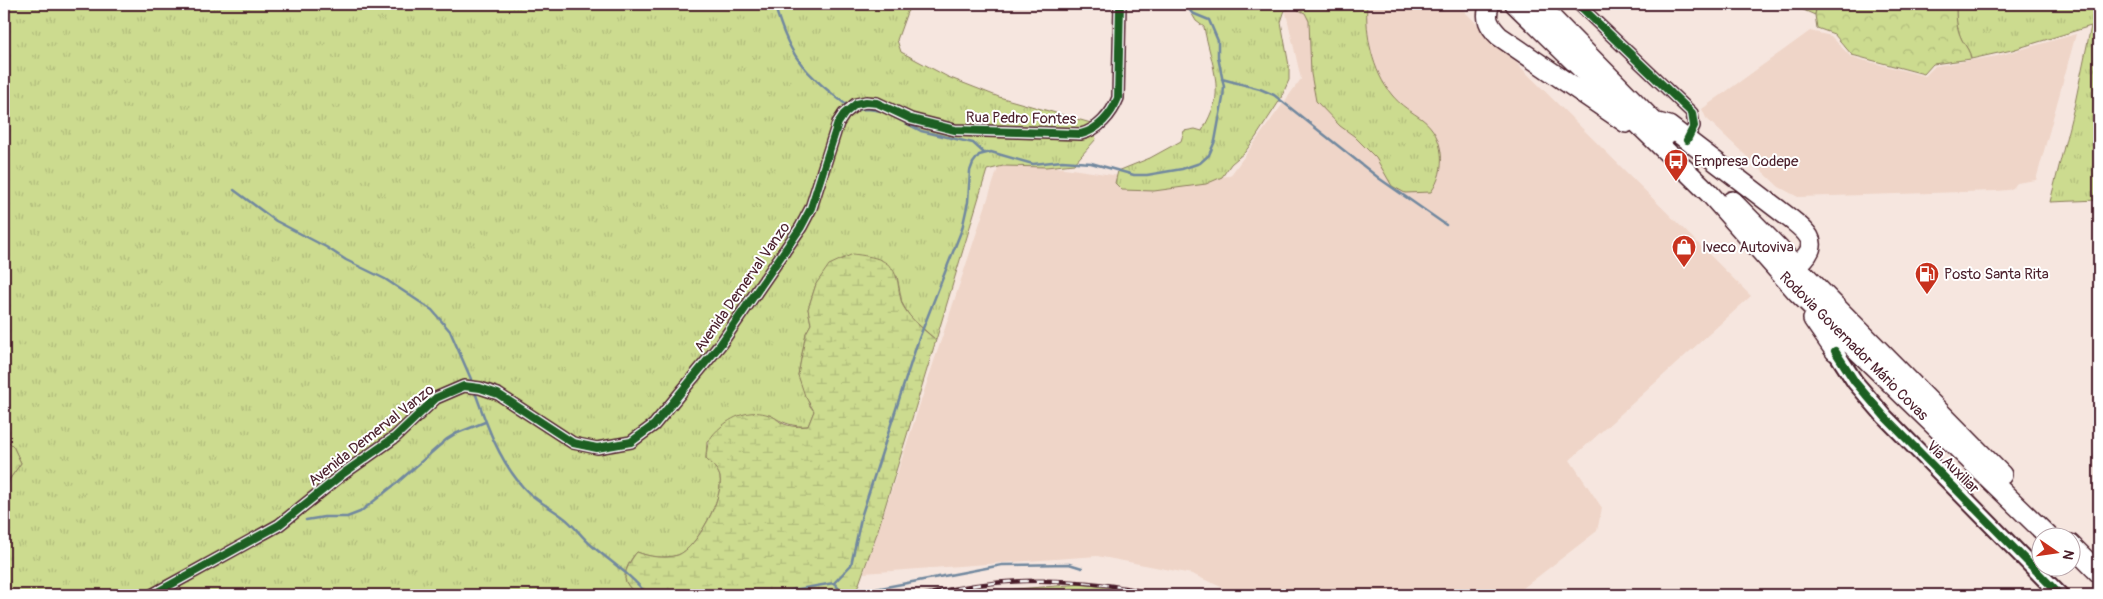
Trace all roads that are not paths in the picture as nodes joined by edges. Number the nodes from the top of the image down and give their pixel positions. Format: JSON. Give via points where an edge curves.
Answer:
{"nodes":[{"id":1,"x":1120,"y":4,"type":"edge"},
{"id":2,"x":1490,"y":4,"type":"edge"},
{"id":3,"x":1515,"y":4,"type":"edge"},
{"id":4,"x":1538,"y":4,"type":"edge"},
{"id":5,"x":1578,"y":4,"type":"edge"},
{"id":6,"x":850,"y":108,"type":"joint"},
{"id":7,"x":1649,"y":125,"type":"junction"},
{"id":8,"x":1687,"y":140,"type":"junction"},
{"id":9,"x":1762,"y":251,"type":"junction"},
{"id":10,"x":1796,"y":265,"type":"junction"},
{"id":11,"x":1838,"y":343,"type":"junction"},
{"id":12,"x":2037,"y":526,"type":"edge"},
{"id":13,"x":2052,"y":526,"type":"edge"},
{"id":14,"x":2080,"y":554,"type":"edge"},
{"id":15,"x":2080,"y":568,"type":"edge"},
{"id":16,"x":2099,"y":573,"type":"edge"},
{"id":17,"x":2099,"y":586,"type":"edge"},
{"id":18,"x":152,"y":595,"type":"edge"},
{"id":19,"x":2060,"y":595,"type":"edge"}],
"edges":[{"from":1,"to":6,"type":"street","name":"Rua Pedro Fontes","via":[[1118,98],[1099,126],[1087,132],[955,130],[911,118],[877,103],[866,102]]},
{"from":2,"to":7,"type":"highway","via":[[1487,20],[1499,36],[1615,117]]},
{"from":3,"to":7,"type":"highway","name":"Rodovia Governador Mário Covas"},
{"from":4,"to":7,"type":"highway","name":"Rodovia Governador Mário Covas"},
{"from":5,"to":8,"type":"street","via":[[1692,113],[1694,126]]},
{"from":6,"to":18,"type":"street","name":"Avenida Demerval Vanzo","via":[[838,123],[804,222],[720,345],[654,425],[631,442],[597,448],[573,443],[498,394],[464,386],[436,398],[394,437],[278,525]]},
{"from":7,"to":8,"type":"highway","via":[[1669,126]]},
{"from":7,"to":9,"type":"highway","name":"Rodovia Governador Mário Covas"},
{"from":7,"to":10,"type":"highway","name":"Rodovia Governador Mário Covas"},
{"from":8,"to":10,"type":"highway","via":[[1808,235],[1811,248]]},
{"from":9,"to":10,"type":"highway","via":[[1784,264]]},
{"from":9,"to":11,"type":"highway","name":"Rodovia Governador Mário Covas"},
{"from":10,"to":13,"type":"highway","name":"Rodovia Governador Mário Covas"},
{"from":11,"to":12,"type":"highway","name":"Rodovia Governador Mário Covas"},
{"from":11,"to":19,"type":"street","name":"Via Auxiliar","via":[[1852,378],[1885,417]]},
{"from":14,"to":16,"type":"highway"},
{"from":15,"to":17,"type":"highway"}]}
